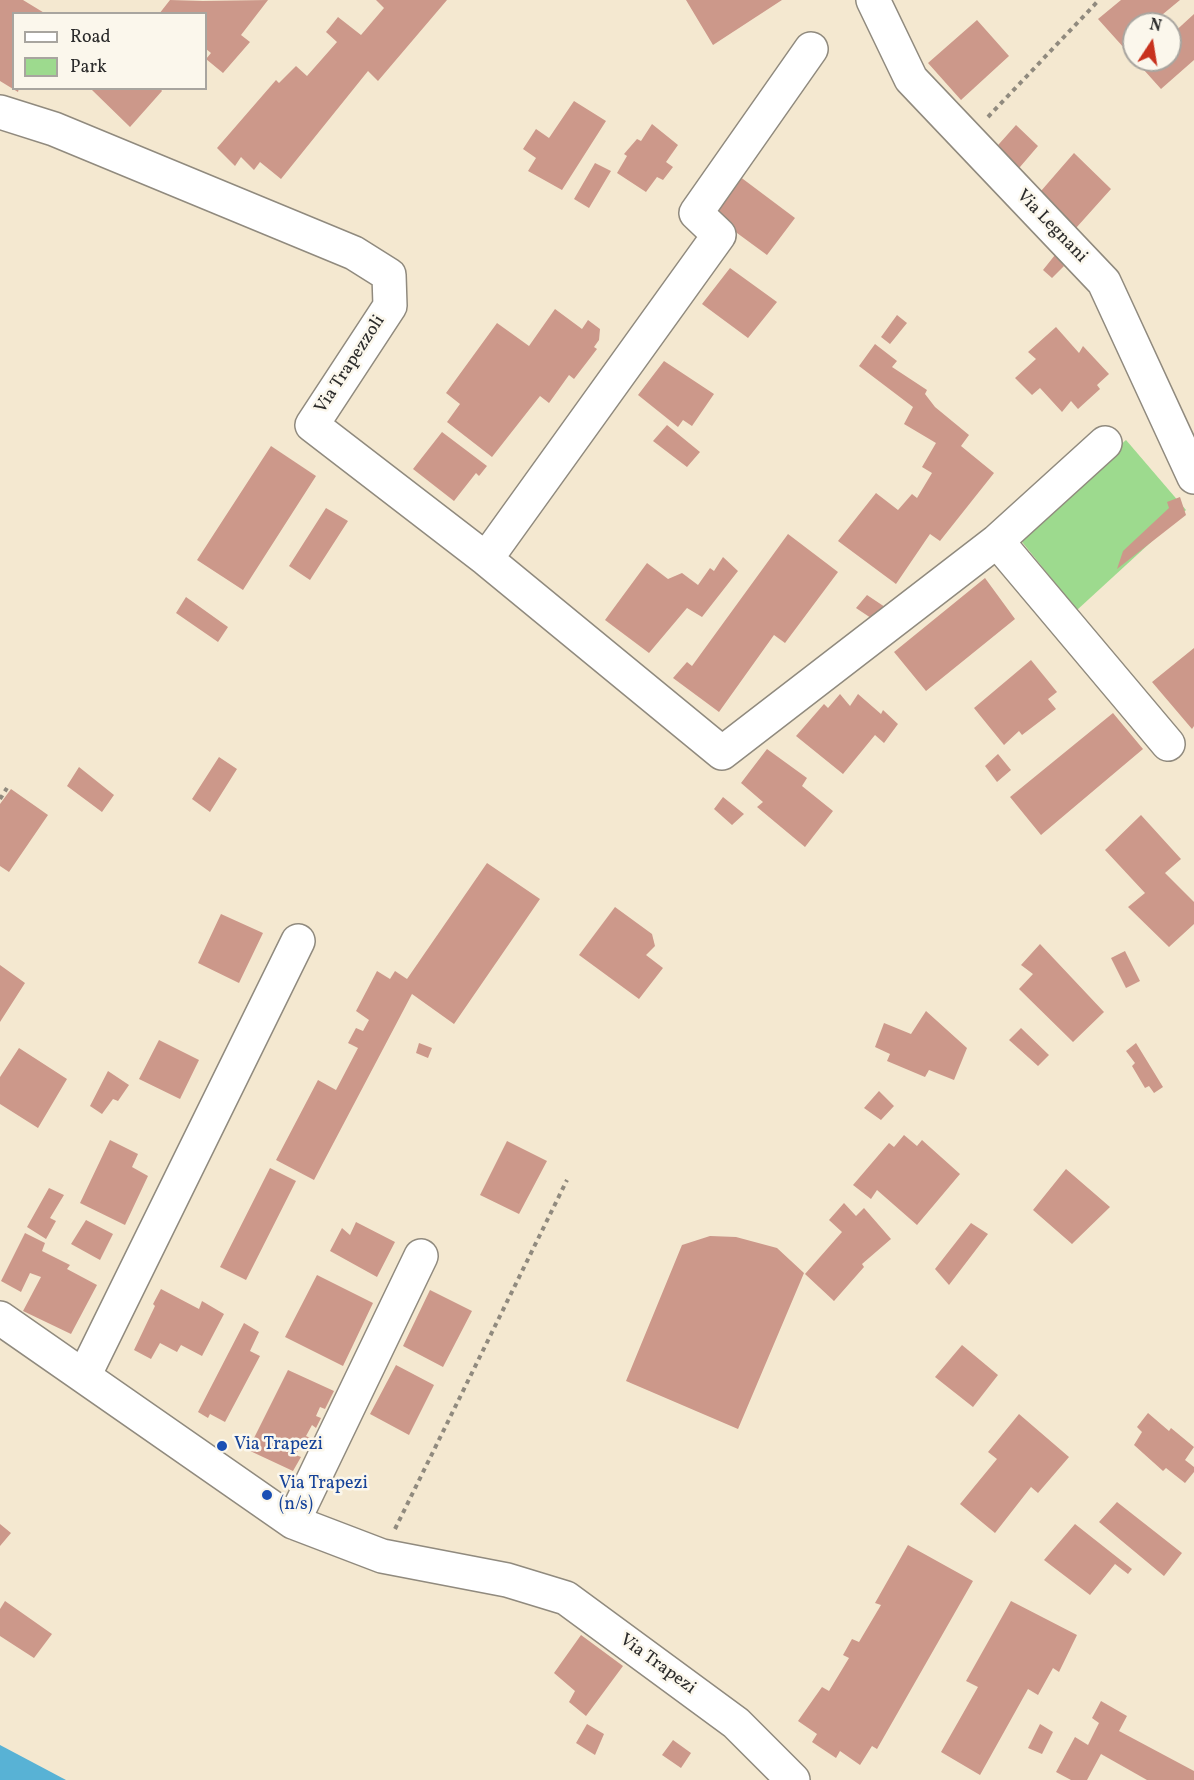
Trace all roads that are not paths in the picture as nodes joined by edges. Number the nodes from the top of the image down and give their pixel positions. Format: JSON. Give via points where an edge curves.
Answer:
{"nodes":[{"id":1,"x":873,"y":0,"type":"edge"},
{"id":2,"x":811,"y":49,"type":"dead end"},
{"id":3,"x":0,"y":112,"type":"edge"},
{"id":4,"x":1105,"y":443,"type":"dead end"},
{"id":5,"x":1194,"y":477,"type":"edge"},
{"id":6,"x":997,"y":541,"type":"junction"},
{"id":7,"x":486,"y":559,"type":"junction"},
{"id":8,"x":1168,"y":744,"type":"dead end"},
{"id":9,"x":298,"y":941,"type":"dead end"},
{"id":10,"x":421,"y":1256,"type":"dead end"},
{"id":11,"x":0,"y":1318,"type":"edge"},
{"id":12,"x":84,"y":1376,"type":"junction"},
{"id":13,"x":294,"y":1522,"type":"junction"},
{"id":14,"x":794,"y":1780,"type":"edge"}],
"edges":[{"from":1,"to":5,"type":"street","name":"Via Legnani","via":[[911,80],[1104,282]]},
{"from":2,"to":7,"type":"street","via":[[696,213],[719,235]]},
{"from":3,"to":7,"type":"street","name":"Via Trapezzoli","via":[[54,129],[354,253],[389,275],[390,306],[312,425]]},
{"from":4,"to":6,"type":"street"},
{"from":6,"to":7,"type":"street","name":"Via Trapezzoli","via":[[722,753]]},
{"from":6,"to":8,"type":"street"},
{"from":9,"to":12,"type":"street"},
{"from":10,"to":13,"type":"street"},
{"from":11,"to":12,"type":"street","name":"Via Trapezi"},
{"from":12,"to":13,"type":"street","name":"Via Trapezi"},
{"from":13,"to":14,"type":"street","name":"Via Trapezi","via":[[382,1556],[507,1580],[566,1599],[736,1723]]}]}
